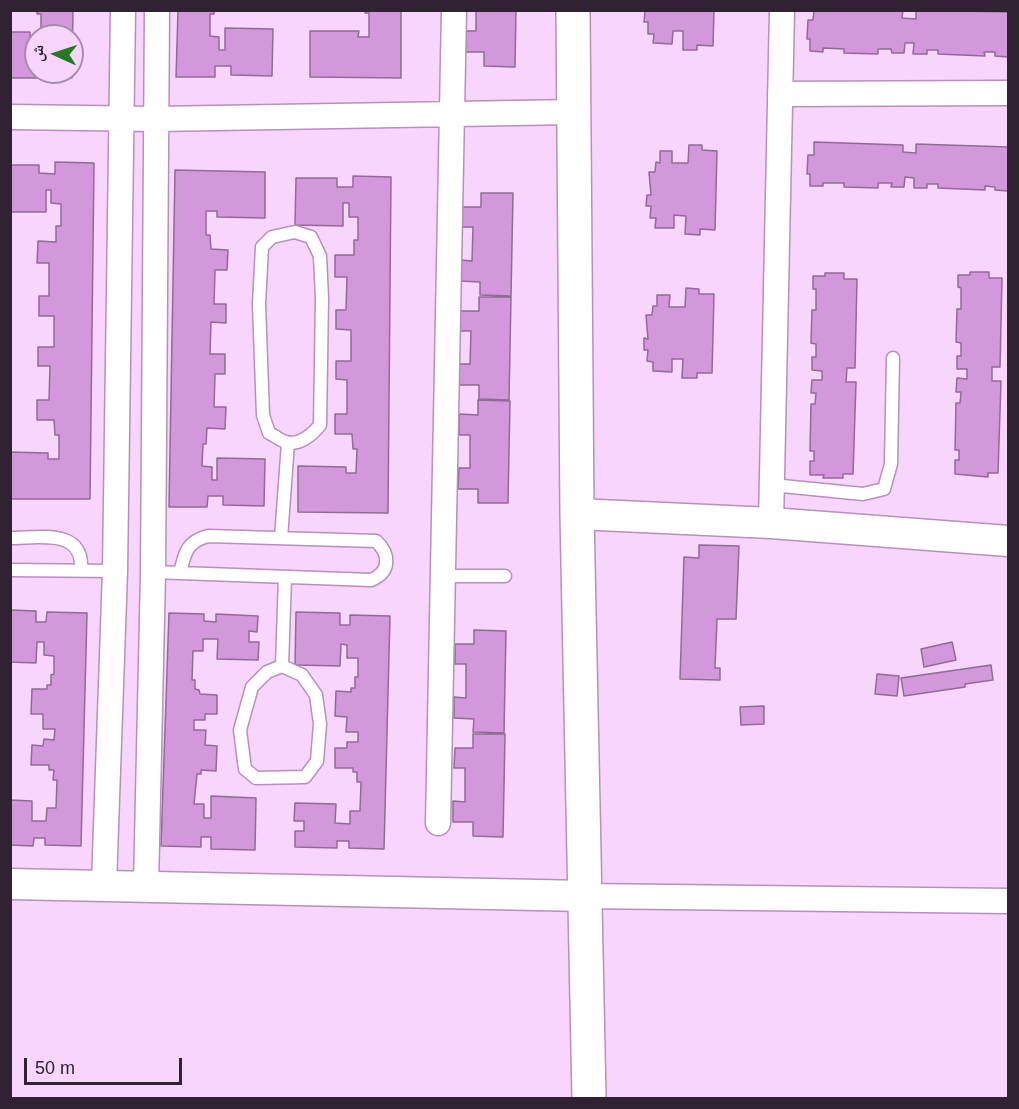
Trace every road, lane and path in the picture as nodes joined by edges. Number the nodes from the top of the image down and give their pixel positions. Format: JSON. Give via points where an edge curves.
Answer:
{"nodes":[{"id":1,"x":123,"y":10,"type":"edge"},
{"id":2,"x":157,"y":10,"type":"edge"},
{"id":3,"x":454,"y":10,"type":"edge"},
{"id":4,"x":573,"y":10,"type":"edge"},
{"id":5,"x":782,"y":10,"type":"edge"},
{"id":6,"x":1008,"y":93,"type":"edge"},
{"id":7,"x":780,"y":94,"type":"junction"},
{"id":8,"x":574,"y":112,"type":"junction"},
{"id":9,"x":452,"y":114,"type":"junction"},
{"id":10,"x":10,"y":117,"type":"edge"},
{"id":11,"x":121,"y":119,"type":"junction"},
{"id":12,"x":156,"y":119,"type":"junction"},
{"id":13,"x":893,"y":358,"type":"dead end"},
{"id":14,"x":288,"y":443,"type":"junction"},
{"id":15,"x":772,"y":485,"type":"junction"},
{"id":16,"x":578,"y":514,"type":"junction"},
{"id":17,"x":771,"y":524,"type":"junction"},
{"id":18,"x":10,"y":538,"type":"edge"},
{"id":19,"x":281,"y":538,"type":"junction"},
{"id":20,"x":1008,"y":541,"type":"edge"},
{"id":21,"x":10,"y":570,"type":"edge"},
{"id":22,"x":81,"y":570,"type":"junction"},
{"id":23,"x":115,"y":571,"type":"junction"},
{"id":24,"x":153,"y":572,"type":"junction"},
{"id":25,"x":180,"y":573,"type":"junction"},
{"id":26,"x":442,"y":576,"type":"junction"},
{"id":27,"x":505,"y":576,"type":"dead end"},
{"id":28,"x":285,"y":577,"type":"junction"},
{"id":29,"x":282,"y":666,"type":"junction"},
{"id":30,"x":438,"y":823,"type":"dead end"},
{"id":31,"x":10,"y":884,"type":"edge"},
{"id":32,"x":104,"y":885,"type":"junction"},
{"id":33,"x":146,"y":886,"type":"junction"},
{"id":34,"x":585,"y":896,"type":"junction"},
{"id":35,"x":1008,"y":901,"type":"edge"},
{"id":36,"x":589,"y":1098,"type":"edge"}],
"edges":[{"from":1,"to":11,"type":"street"},
{"from":2,"to":12,"type":"street"},
{"from":3,"to":9,"type":"street"},
{"from":4,"to":8,"type":"main road"},
{"from":5,"to":7,"type":"street"},
{"from":6,"to":7,"type":"street"},
{"from":7,"to":15,"type":"street"},
{"from":8,"to":9,"type":"street"},
{"from":8,"to":16,"type":"main road"},
{"from":9,"to":12,"type":"street"},
{"from":9,"to":26,"type":"street"},
{"from":10,"to":11,"type":"street"},
{"from":11,"to":12,"type":"street"},
{"from":11,"to":23,"type":"street"},
{"from":12,"to":24,"type":"street"},
{"from":13,"to":15,"type":"lane","via":[[891,464],[884,489],[863,494]]},
{"from":14,"to":14,"type":"lane","via":[[269,433],[263,415],[259,304],[262,247],[272,237],[295,232],[311,237],[320,256],[320,424],[313,434]]},
{"from":14,"to":19,"type":"lane"},
{"from":15,"to":17,"type":"street"},
{"from":16,"to":17,"type":"street"},
{"from":16,"to":34,"type":"main road"},
{"from":17,"to":20,"type":"street"},
{"from":18,"to":22,"type":"lane","via":[[70,541],[82,558]]},
{"from":19,"to":25,"type":"lane","via":[[197,539],[185,554]]},
{"from":19,"to":28,"type":"lane","via":[[376,540],[387,559],[385,569],[371,580]]},
{"from":21,"to":22,"type":"lane"},
{"from":22,"to":23,"type":"lane"},
{"from":23,"to":24,"type":"street"},
{"from":23,"to":32,"type":"street"},
{"from":24,"to":25,"type":"lane"},
{"from":24,"to":33,"type":"street"},
{"from":25,"to":28,"type":"lane"},
{"from":26,"to":27,"type":"lane"},
{"from":26,"to":30,"type":"street"},
{"from":28,"to":29,"type":"lane"},
{"from":29,"to":29,"type":"lane","via":[[302,675],[316,696],[320,724],[317,761],[305,777],[256,778],[245,769],[240,730],[252,687],[267,672]]},
{"from":31,"to":32,"type":"street"},
{"from":32,"to":33,"type":"street"},
{"from":33,"to":34,"type":"street"},
{"from":34,"to":35,"type":"street"},
{"from":34,"to":36,"type":"main road"}]}
